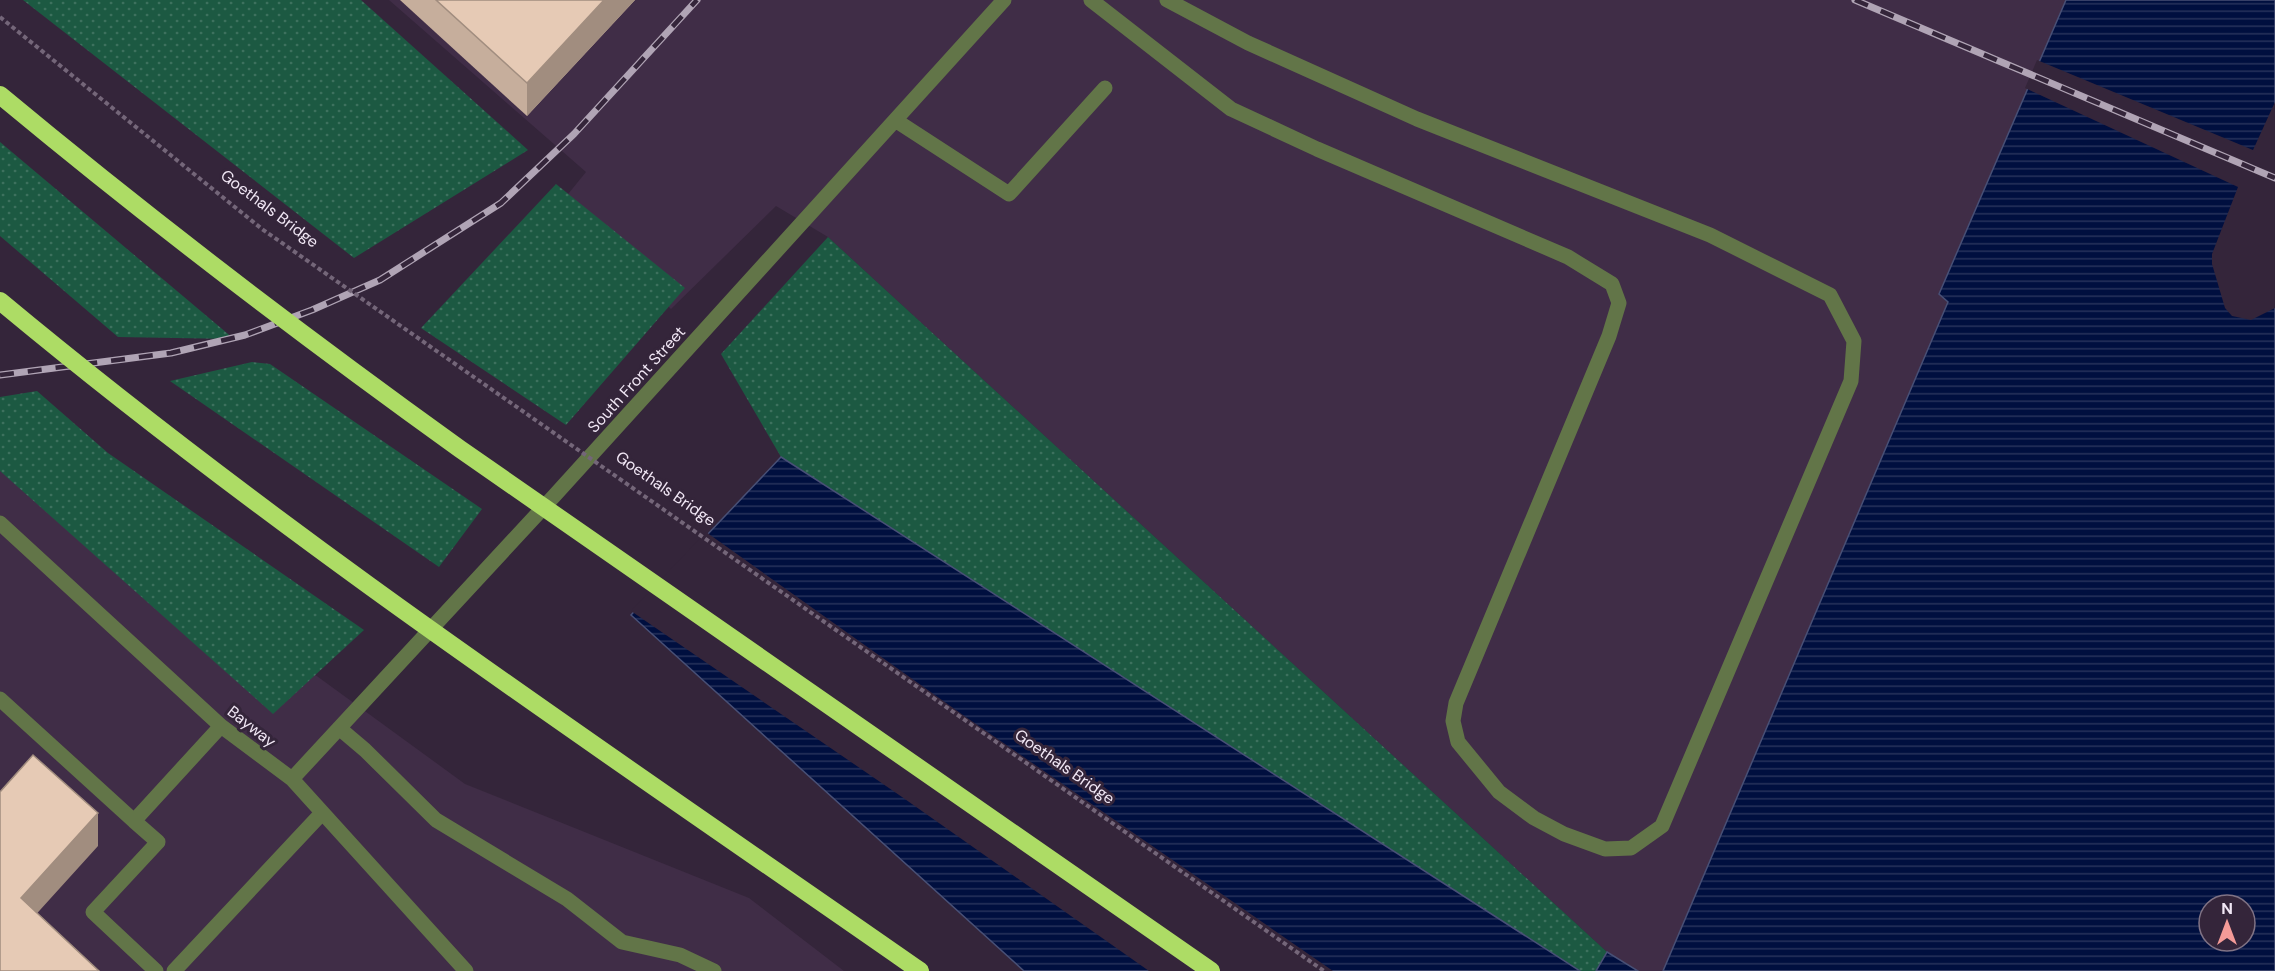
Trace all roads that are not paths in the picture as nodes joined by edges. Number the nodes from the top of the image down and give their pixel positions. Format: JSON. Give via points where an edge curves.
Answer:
{"nodes":[{"id":1,"x":1004,"y":0,"type":"edge"},
{"id":2,"x":1090,"y":0,"type":"edge"},
{"id":3,"x":1167,"y":0,"type":"edge"},
{"id":4,"x":1105,"y":88,"type":"dead end"},
{"id":5,"x":0,"y":95,"type":"edge"},
{"id":6,"x":895,"y":120,"type":"junction"},
{"id":7,"x":0,"y":302,"type":"edge"},
{"id":8,"x":0,"y":523,"type":"edge"},
{"id":9,"x":0,"y":699,"type":"edge"},
{"id":10,"x":221,"y":726,"type":"junction"},
{"id":11,"x":339,"y":728,"type":"junction"},
{"id":12,"x":292,"y":779,"type":"junction"},
{"id":13,"x":322,"y":813,"type":"junction"},
{"id":14,"x":134,"y":821,"type":"junction"},
{"id":15,"x":156,"y":971,"type":"edge"},
{"id":16,"x":174,"y":971,"type":"edge"},
{"id":17,"x":466,"y":971,"type":"edge"},
{"id":18,"x":714,"y":971,"type":"edge"},
{"id":19,"x":920,"y":971,"type":"edge"},
{"id":20,"x":1211,"y":971,"type":"edge"}],
"edges":[{"from":1,"to":6,"type":"street","name":"South Front Street"},
{"from":2,"to":3,"type":"street","via":[[1231,109],[1568,257],[1612,284],[1619,303],[1609,336],[1461,693],[1453,721],[1458,742],[1498,792],[1534,818],[1605,849],[1631,848],[1662,826],[1851,381],[1854,341],[1830,295],[1710,235],[1418,119],[1248,43]]},
{"from":4,"to":6,"type":"street","via":[[1009,194]]},
{"from":5,"to":20,"type":"highway","bridge":true,"via":[[165,229],[386,395]]},
{"from":6,"to":11,"type":"street","name":"South Front Street"},
{"from":7,"to":19,"type":"highway","bridge":true,"via":[[289,528],[497,678]]},
{"from":8,"to":10,"type":"street","name":"Bayway"},
{"from":9,"to":14,"type":"street"},
{"from":10,"to":12,"type":"street","name":"Bayway"},
{"from":10,"to":14,"type":"street"},
{"from":11,"to":12,"type":"street","name":"South Front Street"},
{"from":11,"to":18,"type":"street","via":[[436,820],[567,898],[622,942],[680,955]]},
{"from":12,"to":13,"type":"street","name":"Bayway"},
{"from":13,"to":16,"type":"street"},
{"from":13,"to":17,"type":"street","name":"Bayway"},
{"from":14,"to":15,"type":"street","via":[[158,842],[93,912]]}]}
